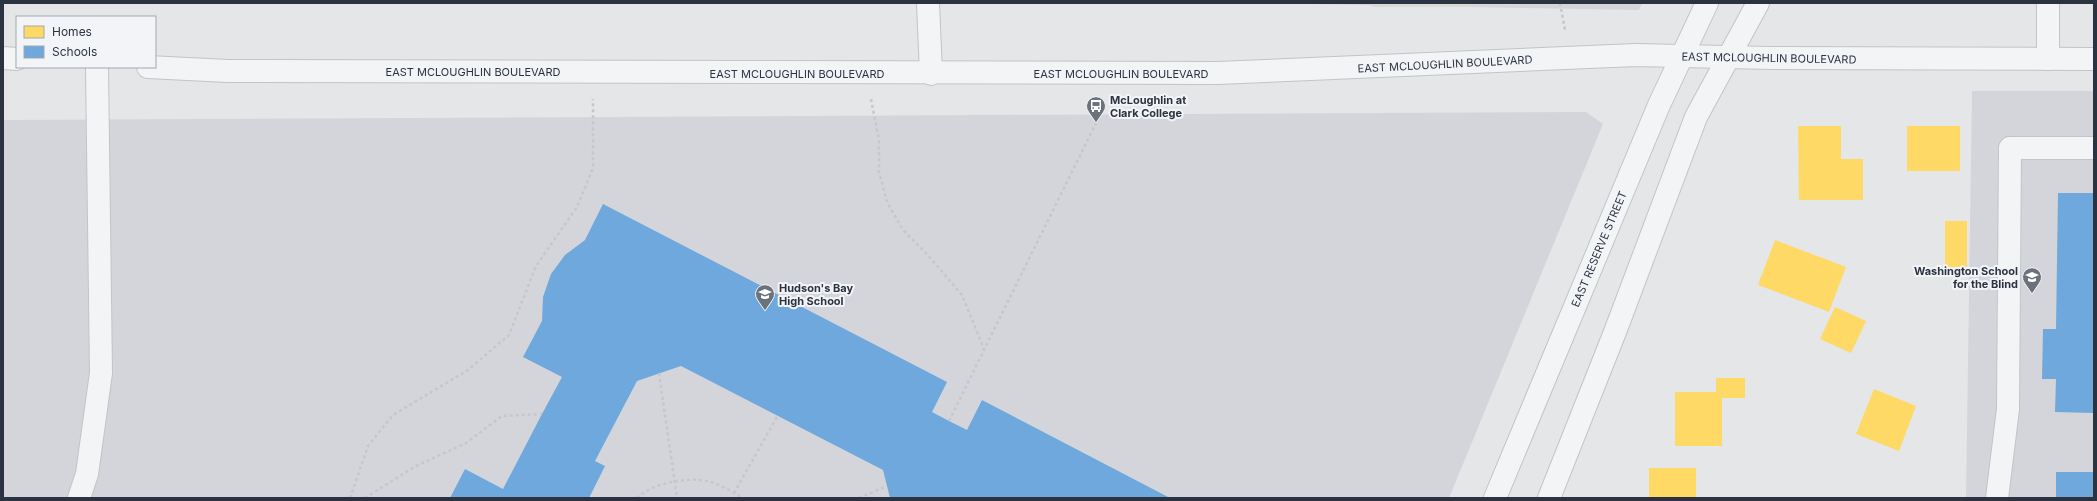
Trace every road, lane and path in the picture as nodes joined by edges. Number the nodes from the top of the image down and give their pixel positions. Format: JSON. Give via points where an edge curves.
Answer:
{"nodes":[{"id":1,"x":928,"y":3,"type":"edge"},
{"id":2,"x":1707,"y":3,"type":"edge"},
{"id":3,"x":1758,"y":3,"type":"edge"},
{"id":4,"x":2048,"y":3,"type":"edge"},
{"id":5,"x":1682,"y":57,"type":"junction"},
{"id":6,"x":3,"y":58,"type":"edge"},
{"id":7,"x":1727,"y":58,"type":"junction"},
{"id":8,"x":16,"y":59,"type":"edge"},
{"id":9,"x":2048,"y":59,"type":"junction"},
{"id":10,"x":2094,"y":59,"type":"edge"},
{"id":11,"x":156,"y":67,"type":"edge"},
{"id":12,"x":97,"y":68,"type":"edge"},
{"id":13,"x":593,"y":72,"type":"junction"},
{"id":14,"x":931,"y":74,"type":"junction"},
{"id":15,"x":871,"y":97,"type":"dead end"},
{"id":16,"x":1096,"y":123,"type":"dead end"},
{"id":17,"x":2094,"y":148,"type":"edge"},
{"id":18,"x":984,"y":349,"type":"junction"},
{"id":19,"x":659,"y":373,"type":"dead end"},
{"id":20,"x":542,"y":414,"type":"dead end"},
{"id":21,"x":778,"y":415,"type":"dead end"},
{"id":22,"x":949,"y":421,"type":"dead end"},
{"id":23,"x":673,"y":481,"type":"junction"},
{"id":24,"x":887,"y":486,"type":"dead end"},
{"id":25,"x":734,"y":493,"type":"junction"},
{"id":26,"x":79,"y":498,"type":"edge"},
{"id":27,"x":350,"y":498,"type":"edge"},
{"id":28,"x":365,"y":498,"type":"edge"},
{"id":29,"x":637,"y":498,"type":"edge"},
{"id":30,"x":676,"y":498,"type":"edge"},
{"id":31,"x":742,"y":498,"type":"edge"},
{"id":32,"x":860,"y":498,"type":"edge"},
{"id":33,"x":1495,"y":498,"type":"edge"},
{"id":34,"x":1549,"y":498,"type":"edge"},
{"id":35,"x":1997,"y":498,"type":"edge"}],
"edges":[{"from":1,"to":14,"type":"street"},
{"from":2,"to":5,"type":"street","name":"EAST RESERVE STREET"},
{"from":3,"to":7,"type":"street"},
{"from":4,"to":9,"type":"street"},
{"from":5,"to":7,"type":"street","name":"EAST MCLOUGHLIN BOULEVARD"},
{"from":5,"to":14,"type":"street","name":"EAST MCLOUGHLIN BOULEVARD","via":[[1636,55],[1218,73]]},
{"from":5,"to":33,"type":"street","name":"EAST RESERVE STREET","via":[[1656,112]]},
{"from":6,"to":8,"type":"street"},
{"from":7,"to":9,"type":"street","name":"EAST MCLOUGHLIN BOULEVARD"},
{"from":7,"to":34,"type":"street","via":[[1696,118],[1616,332]]},
{"from":9,"to":10,"type":"street","name":"EAST MCLOUGHLIN BOULEVARD"},
{"from":11,"to":13,"type":"street","name":"EAST MCLOUGHLIN BOULEVARD","via":[[236,71]]},
{"from":12,"to":26,"type":"street","via":[[101,373],[87,474]]},
{"from":13,"to":14,"type":"street","name":"EAST MCLOUGHLIN BOULEVARD"},
{"from":13,"to":27,"type":"path","via":[[592,168],[577,207],[536,266],[509,335],[468,370],[393,415],[368,446]]},
{"from":15,"to":18,"type":"path","via":[[879,140],[879,172],[887,202],[903,230],[962,295]]},
{"from":16,"to":18,"type":"path"},
{"from":17,"to":35,"type":"street","via":[[2010,148],[2008,409]]},
{"from":18,"to":22,"type":"path"},
{"from":19,"to":23,"type":"path"},
{"from":20,"to":28,"type":"path","via":[[502,416],[466,443],[414,467]]},
{"from":21,"to":25,"type":"path"},
{"from":23,"to":25,"type":"path","via":[[707,481]]},
{"from":23,"to":29,"type":"path"},
{"from":23,"to":30,"type":"path"},
{"from":24,"to":32,"type":"path"},
{"from":25,"to":31,"type":"path"}]}
